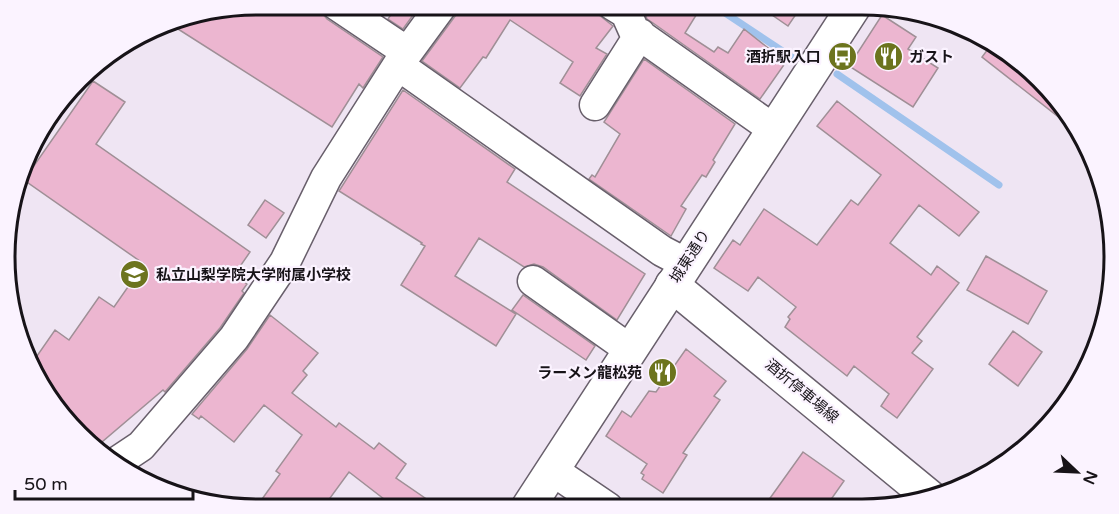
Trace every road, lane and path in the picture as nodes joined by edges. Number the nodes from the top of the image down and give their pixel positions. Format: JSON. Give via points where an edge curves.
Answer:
{"nodes":[{"id":1,"x":350,"y":15,"type":"edge"},
{"id":2,"x":434,"y":15,"type":"edge"},
{"id":3,"x":626,"y":15,"type":"edge"},
{"id":4,"x":848,"y":15,"type":"edge"},
{"id":5,"x":640,"y":34,"type":"junction"},
{"id":6,"x":403,"y":58,"type":"junction"},
{"id":7,"x":595,"y":105,"type":"dead end"},
{"id":8,"x":773,"y":129,"type":"junction"},
{"id":9,"x":679,"y":274,"type":"junction"},
{"id":10,"x":533,"y":281,"type":"dead end"},
{"id":11,"x":629,"y":349,"type":"junction"},
{"id":12,"x":123,"y":458,"type":"edge"},
{"id":13,"x":552,"y":470,"type":"junction"},
{"id":14,"x":923,"y":491,"type":"edge"},
{"id":15,"x":533,"y":499,"type":"edge"},
{"id":16,"x":595,"y":499,"type":"edge"}],
"edges":[{"from":1,"to":6,"type":"lane"},
{"from":2,"to":6,"type":"lane"},
{"from":3,"to":5,"type":"lane","via":[[634,31]]},
{"from":4,"to":8,"type":"main road","name":"城東通り"},
{"from":5,"to":7,"type":"lane"},
{"from":5,"to":8,"type":"lane"},
{"from":6,"to":9,"type":"lane","via":[[662,250]]},
{"from":6,"to":12,"type":"lane","via":[[326,178],[285,261],[234,338],[141,446]]},
{"from":8,"to":9,"type":"main road","name":"城東通り"},
{"from":9,"to":11,"type":"main road","name":"城東通り"},
{"from":9,"to":14,"type":"main road","name":"酒折停車場線"},
{"from":10,"to":11,"type":"lane"},
{"from":11,"to":13,"type":"main road","name":"城東通り"},
{"from":13,"to":15,"type":"main road","name":"城東通り"},
{"from":13,"to":16,"type":"lane"}]}
